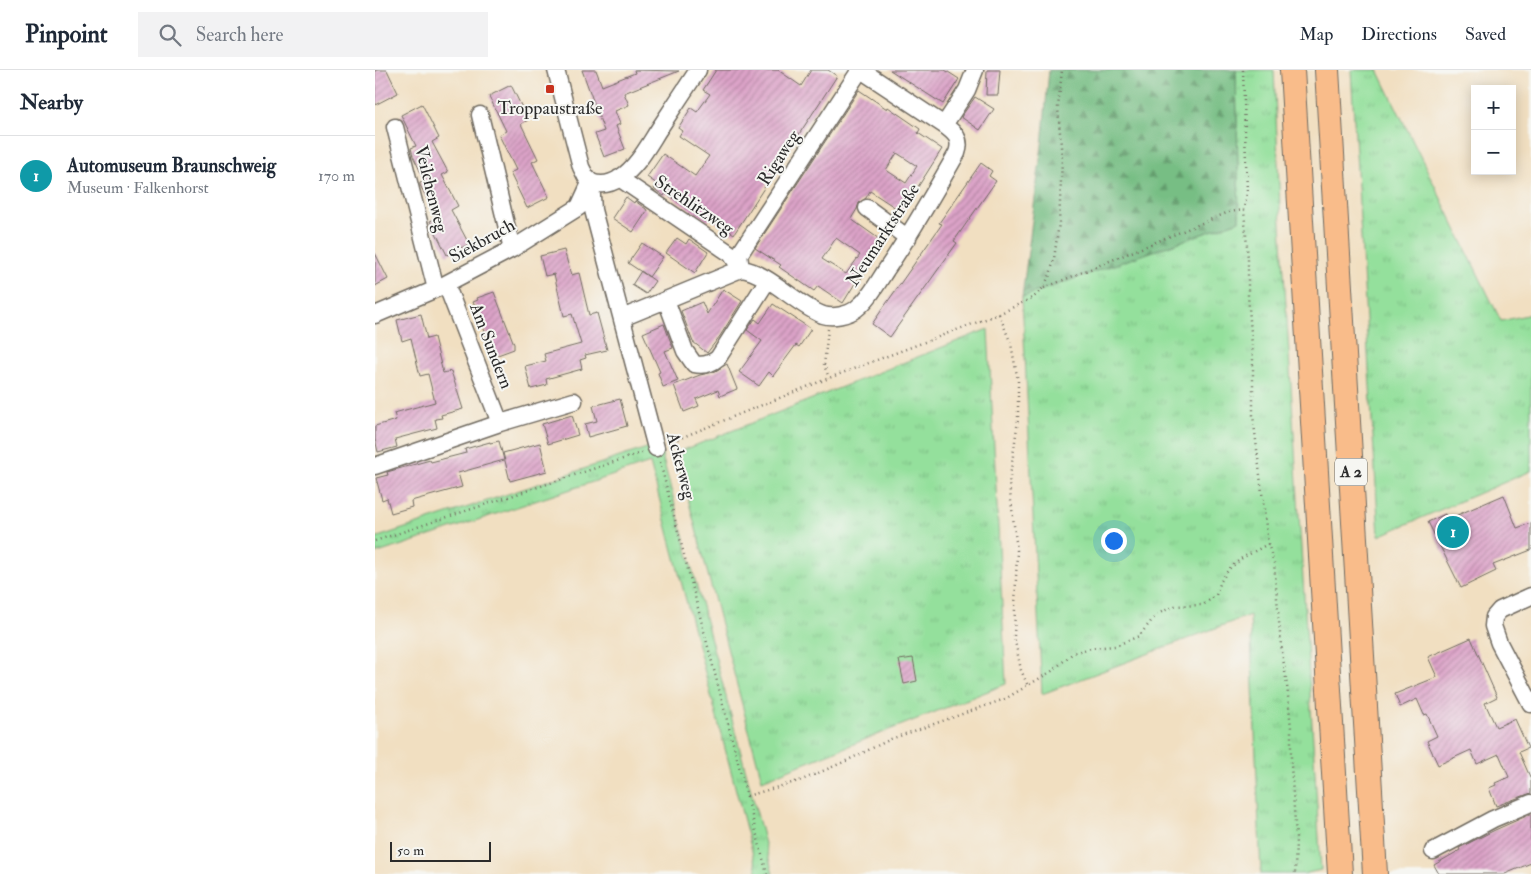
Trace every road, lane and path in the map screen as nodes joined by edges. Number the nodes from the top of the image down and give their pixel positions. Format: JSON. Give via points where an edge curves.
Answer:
{"nodes":[{"id":1,"x":556,"y":70,"type":"edge"},
{"id":2,"x":860,"y":70,"type":"edge"},
{"id":3,"x":975,"y":70,"type":"edge"},
{"id":4,"x":1062,"y":70,"type":"edge"},
{"id":5,"x":1243,"y":70,"type":"edge"},
{"id":6,"x":1293,"y":70,"type":"edge"},
{"id":7,"x":1327,"y":70,"type":"edge"},
{"id":8,"x":693,"y":72,"type":"edge"},
{"id":9,"x":480,"y":115,"type":"dead end"},
{"id":10,"x":944,"y":125,"type":"junction"},
{"id":11,"x":395,"y":127,"type":"dead end"},
{"id":12,"x":619,"y":178,"type":"junction"},
{"id":13,"x":591,"y":182,"type":"junction"},
{"id":14,"x":867,"y":208,"type":"dead end"},
{"id":15,"x":1244,"y":210,"type":"junction"},
{"id":16,"x":909,"y":238,"type":"junction"},
{"id":17,"x":512,"y":248,"type":"junction"},
{"id":18,"x":741,"y":270,"type":"junction"},
{"id":19,"x":767,"y":281,"type":"junction"},
{"id":20,"x":441,"y":287,"type":"junction"},
{"id":21,"x":1042,"y":289,"type":"junction"},
{"id":22,"x":665,"y":300,"type":"junction"},
{"id":23,"x":999,"y":314,"type":"junction"},
{"id":24,"x":375,"y":315,"type":"edge"},
{"id":25,"x":828,"y":316,"type":"junction"},
{"id":26,"x":622,"y":318,"type":"junction"},
{"id":27,"x":829,"y":378,"type":"junction"},
{"id":28,"x":574,"y":401,"type":"dead end"},
{"id":29,"x":500,"y":423,"type":"junction"},
{"id":30,"x":656,"y":448,"type":"junction"},
{"id":31,"x":375,"y":466,"type":"edge"},
{"id":32,"x":375,"y":541,"type":"edge"},
{"id":33,"x":1268,"y":544,"type":"junction"},
{"id":34,"x":1531,"y":596,"type":"edge"},
{"id":35,"x":1028,"y":686,"type":"junction"},
{"id":36,"x":1531,"y":704,"type":"edge"},
{"id":37,"x":747,"y":796,"type":"junction"},
{"id":38,"x":1531,"y":803,"type":"edge"},
{"id":39,"x":1433,"y":850,"type":"dead end"},
{"id":40,"x":767,"y":874,"type":"edge"},
{"id":41,"x":1295,"y":874,"type":"edge"},
{"id":42,"x":1340,"y":874,"type":"edge"},
{"id":43,"x":1375,"y":874,"type":"edge"}],
"edges":[{"from":1,"to":13,"type":"street","name":"Ackerweg","via":[[581,167]]},
{"from":2,"to":10,"type":"street","name":"Neumarktstraße"},
{"from":2,"to":18,"type":"street","name":"Rigaweg","via":[[739,255]]},
{"from":3,"to":10,"type":"street","via":[[967,90]]},
{"from":4,"to":21,"type":"path","via":[[1058,107],[1062,159],[1059,224],[1050,275]]},
{"from":5,"to":15,"type":"path","via":[[1247,192]]},
{"from":6,"to":42,"type":"highway","number":"A 2"},
{"from":7,"to":43,"type":"highway","number":"A 2"},
{"from":8,"to":12,"type":"street","via":[[638,160]]},
{"from":9,"to":17,"type":"street"},
{"from":10,"to":16,"type":"street","name":"Neumarktstraße","via":[[957,136],[959,147]]},
{"from":11,"to":20,"type":"street","name":"Veilchenweg"},
{"from":12,"to":13,"type":"street","via":[[608,184]]},
{"from":12,"to":18,"type":"street","name":"Strehlitzweg","via":[[731,254]]},
{"from":13,"to":17,"type":"street","name":"Siekbruch","via":[[579,207]]},
{"from":13,"to":26,"type":"street","name":"Ackerweg","via":[[593,210]]},
{"from":14,"to":16,"type":"street"},
{"from":15,"to":21,"type":"path","via":[[1229,212]]},
{"from":15,"to":33,"type":"path","via":[[1253,358],[1253,415]]},
{"from":16,"to":25,"type":"street","name":"Neumarktstraße","via":[[863,303],[850,313]]},
{"from":17,"to":20,"type":"street","name":"Siekbruch"},
{"from":18,"to":19,"type":"street","via":[[755,272]]},
{"from":18,"to":22,"type":"street"},
{"from":19,"to":22,"type":"street","via":[[718,358],[700,366],[689,360]]},
{"from":19,"to":25,"type":"street"},
{"from":20,"to":24,"type":"street","name":"Siekbruch"},
{"from":20,"to":29,"type":"street","name":"Am Sundern"},
{"from":21,"to":23,"type":"path","via":[[1028,301]]},
{"from":22,"to":26,"type":"street"},
{"from":23,"to":27,"type":"path"},
{"from":23,"to":35,"type":"path","via":[[1011,344],[1018,381],[1018,420],[1009,484],[1017,550],[1014,636]]},
{"from":25,"to":27,"type":"path","via":[[824,365]]},
{"from":26,"to":30,"type":"street","name":"Ackerweg"},
{"from":27,"to":30,"type":"path"},
{"from":28,"to":29,"type":"street"},
{"from":29,"to":31,"type":"street"},
{"from":30,"to":32,"type":"path"},
{"from":30,"to":37,"type":"path","name":"Ackerweg"},
{"from":33,"to":35,"type":"path","via":[[1229,569],[1216,595],[1203,605],[1175,606],[1157,614],[1139,636],[1115,646],[1073,653]]},
{"from":33,"to":41,"type":"path","via":[[1274,563],[1291,728]]},
{"from":34,"to":36,"type":"street","via":[[1500,610],[1494,617],[1493,626]]},
{"from":35,"to":37,"type":"path","via":[[1005,699],[891,739],[802,780]]},
{"from":37,"to":40,"type":"path","name":"Ackerweg"},
{"from":38,"to":39,"type":"street"}]}
